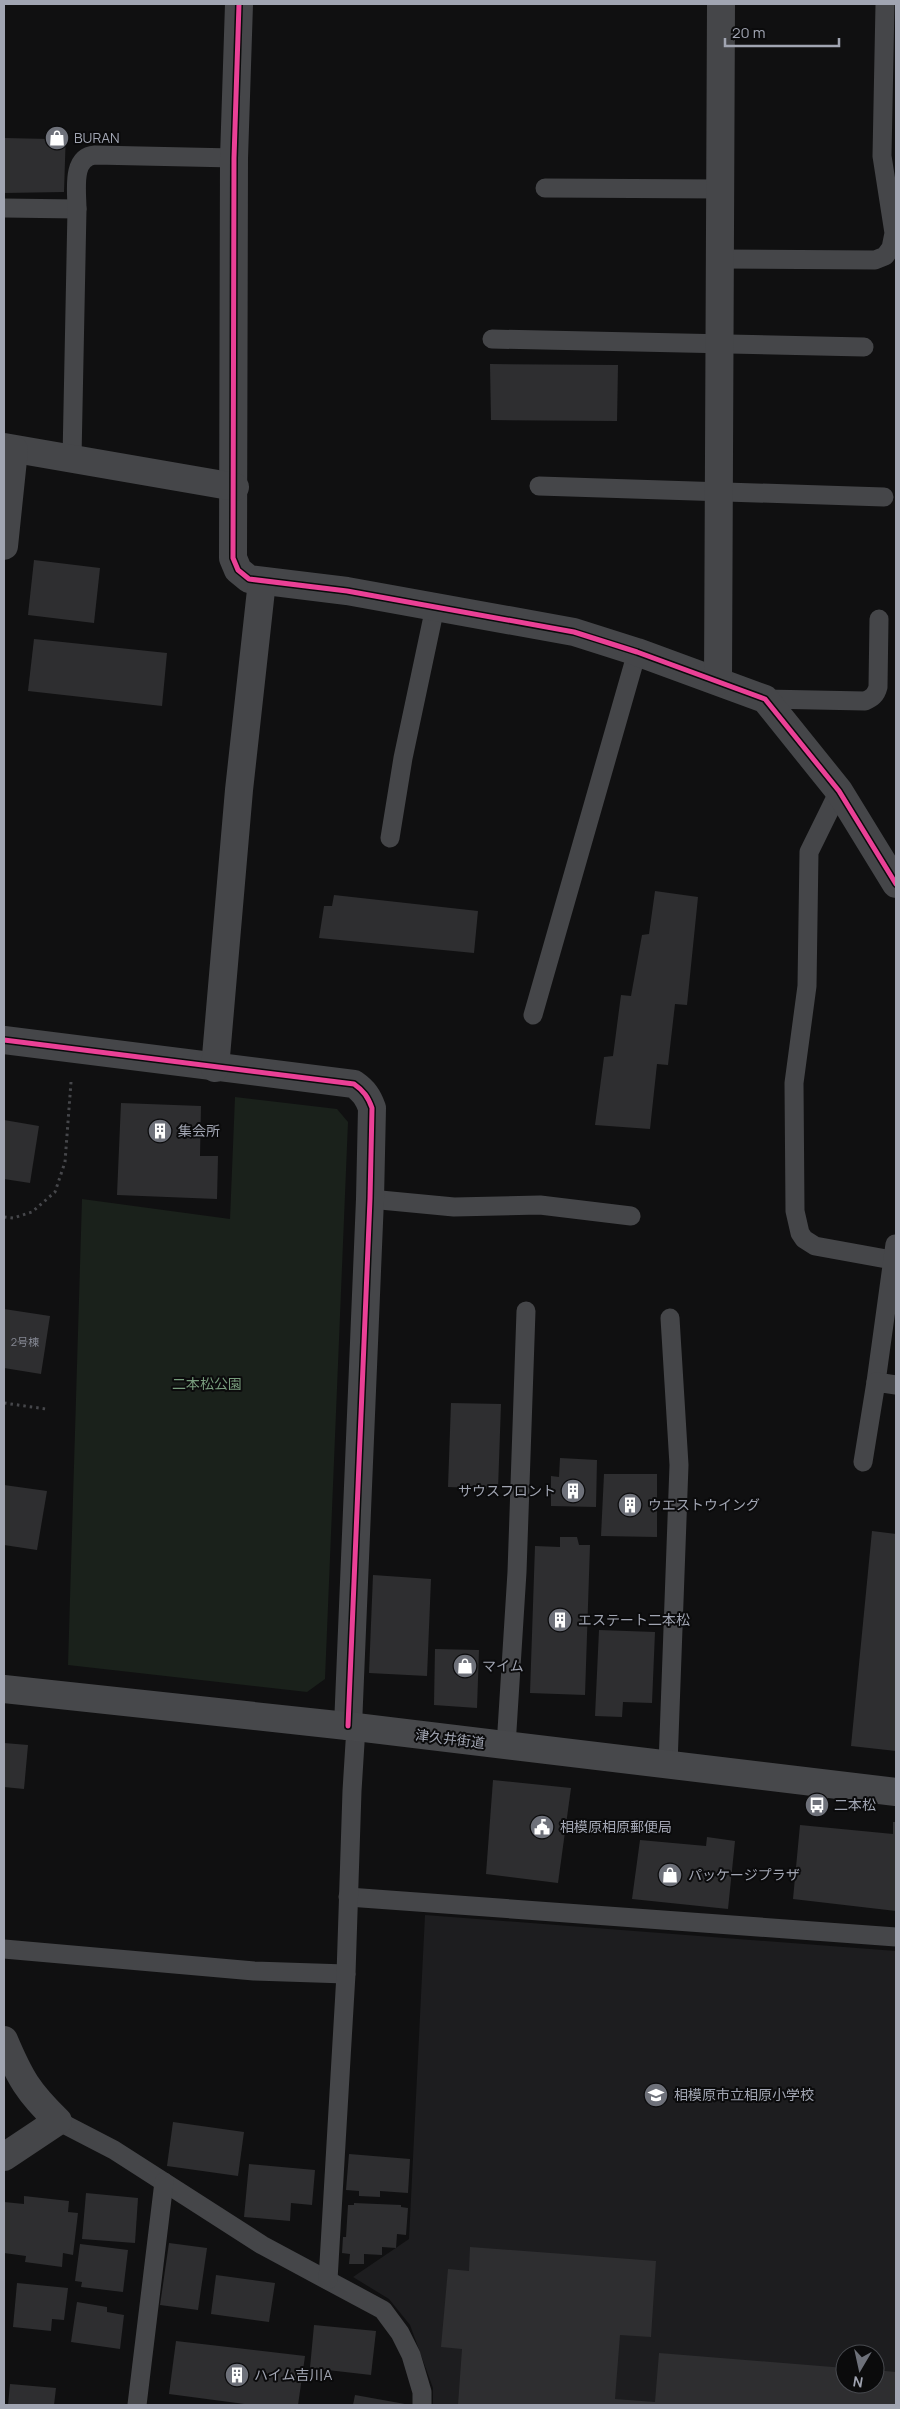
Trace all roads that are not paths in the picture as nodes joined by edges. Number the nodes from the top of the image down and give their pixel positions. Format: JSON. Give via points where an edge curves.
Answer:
{"nodes":[{"id":1,"x":239,"y":4,"type":"edge"},
{"id":2,"x":721,"y":4,"type":"edge"},
{"id":3,"x":886,"y":4,"type":"edge"},
{"id":4,"x":234,"y":158,"type":"junction"},
{"id":5,"x":545,"y":188,"type":"dead end"},
{"id":6,"x":720,"y":189,"type":"junction"},
{"id":7,"x":4,"y":208,"type":"edge"},
{"id":8,"x":77,"y":209,"type":"junction"},
{"id":9,"x":720,"y":259,"type":"junction"},
{"id":10,"x":492,"y":339,"type":"dead end"},
{"id":11,"x":719,"y":343,"type":"junction"},
{"id":12,"x":864,"y":347,"type":"dead end"},
{"id":13,"x":9,"y":449,"type":"edge"},
{"id":14,"x":72,"y":458,"type":"junction"},
{"id":15,"x":539,"y":486,"type":"dead end"},
{"id":16,"x":234,"y":487,"type":"junction"},
{"id":17,"x":719,"y":491,"type":"junction"},
{"id":18,"x":884,"y":497,"type":"dead end"},
{"id":19,"x":4,"y":546,"type":"edge"},
{"id":20,"x":262,"y":581,"type":"junction"},
{"id":21,"x":435,"y":607,"type":"junction"},
{"id":22,"x":879,"y":619,"type":"dead end"},
{"id":23,"x":637,"y":652,"type":"junction"},
{"id":24,"x":718,"y":681,"type":"junction"},
{"id":25,"x":766,"y":699,"type":"junction"},
{"id":26,"x":839,"y":791,"type":"junction"},
{"id":27,"x":390,"y":838,"type":"dead end"},
{"id":28,"x":896,"y":884,"type":"edge"},
{"id":29,"x":533,"y":1015,"type":"dead end"},
{"id":30,"x":4,"y":1040,"type":"edge"},
{"id":31,"x":215,"y":1068,"type":"junction"},
{"id":32,"x":370,"y":1199,"type":"junction"},
{"id":33,"x":631,"y":1216,"type":"dead end"},
{"id":34,"x":894,"y":1252,"type":"edge"},
{"id":35,"x":526,"y":1311,"type":"dead end"},
{"id":36,"x":670,"y":1318,"type":"dead end"},
{"id":37,"x":876,"y":1382,"type":"junction"},
{"id":38,"x":896,"y":1385,"type":"edge"},
{"id":39,"x":863,"y":1462,"type":"dead end"},
{"id":40,"x":4,"y":1690,"type":"edge"},
{"id":41,"x":352,"y":1727,"type":"junction"},
{"id":42,"x":506,"y":1746,"type":"junction"},
{"id":43,"x":668,"y":1765,"type":"junction"},
{"id":44,"x":896,"y":1792,"type":"edge"},
{"id":45,"x":348,"y":1897,"type":"junction"},
{"id":46,"x":896,"y":1938,"type":"edge"},
{"id":47,"x":4,"y":1949,"type":"edge"},
{"id":48,"x":346,"y":1974,"type":"junction"},
{"id":49,"x":4,"y":2040,"type":"edge"},
{"id":50,"x":58,"y":2121,"type":"junction"},
{"id":51,"x":4,"y":2157,"type":"edge"},
{"id":52,"x":164,"y":2182,"type":"junction"},
{"id":53,"x":328,"y":2280,"type":"junction"},
{"id":54,"x":137,"y":2405,"type":"edge"},
{"id":55,"x":422,"y":2405,"type":"edge"}],
"edges":[{"from":1,"to":4,"type":"street"},
{"from":2,"to":6,"type":"street"},
{"from":3,"to":9,"type":"lane","via":[[882,156],[894,233],[891,248],[885,256],[875,260]]},
{"from":4,"to":8,"type":"lane","via":[[88,156],[80,163],[78,172]]},
{"from":4,"to":16,"type":"street"},
{"from":5,"to":6,"type":"lane"},
{"from":6,"to":9,"type":"street"},
{"from":7,"to":8,"type":"lane"},
{"from":8,"to":14,"type":"lane"},
{"from":9,"to":11,"type":"street"},
{"from":10,"to":11,"type":"lane"},
{"from":11,"to":12,"type":"lane"},
{"from":11,"to":17,"type":"street"},
{"from":13,"to":14,"type":"street"},
{"from":13,"to":19,"type":"street"},
{"from":14,"to":16,"type":"street"},
{"from":15,"to":17,"type":"lane"},
{"from":16,"to":20,"type":"street","via":[[233,558],[238,570],[249,579]]},
{"from":17,"to":18,"type":"lane"},
{"from":17,"to":24,"type":"street"},
{"from":20,"to":21,"type":"street","via":[[347,591]]},
{"from":20,"to":31,"type":"street","via":[[239,790]]},
{"from":21,"to":23,"type":"street","via":[[574,632]]},
{"from":21,"to":27,"type":"lane","via":[[403,758]]},
{"from":22,"to":25,"type":"lane","via":[[878,687],[871,698],[865,701]]},
{"from":23,"to":24,"type":"street"},
{"from":23,"to":29,"type":"lane"},
{"from":24,"to":25,"type":"street"},
{"from":25,"to":26,"type":"street"},
{"from":26,"to":28,"type":"street"},
{"from":26,"to":34,"type":"lane","via":[[808,852],[807,986],[794,1083],[795,1211],[800,1233],[814,1246]]},
{"from":30,"to":31,"type":"street"},
{"from":31,"to":32,"type":"street","via":[[354,1084],[362,1090],[372,1108]]},
{"from":32,"to":33,"type":"lane","via":[[454,1207],[540,1205]]},
{"from":32,"to":41,"type":"street"},
{"from":34,"to":37,"type":"lane"},
{"from":35,"to":42,"type":"lane","via":[[517,1572]]},
{"from":36,"to":43,"type":"lane","via":[[679,1465]]},
{"from":37,"to":38,"type":"lane"},
{"from":37,"to":39,"type":"lane"},
{"from":40,"to":41,"type":"highway","name":"津久井街道"},
{"from":41,"to":42,"type":"highway","name":"津久井街道"},
{"from":41,"to":45,"type":"lane"},
{"from":42,"to":43,"type":"highway","name":"津久井街道"},
{"from":43,"to":44,"type":"highway","name":"津久井街道"},
{"from":45,"to":46,"type":"lane"},
{"from":45,"to":48,"type":"lane"},
{"from":47,"to":48,"type":"lane","via":[[254,1971]]},
{"from":48,"to":53,"type":"lane"},
{"from":49,"to":50,"type":"street","via":[[17,2072],[33,2098]]},
{"from":50,"to":51,"type":"street"},
{"from":50,"to":52,"type":"lane","via":[[114,2150]]},
{"from":52,"to":53,"type":"lane","via":[[262,2245]]},
{"from":52,"to":54,"type":"lane"},
{"from":53,"to":55,"type":"lane","via":[[382,2310],[400,2333],[420,2382]]}]}
